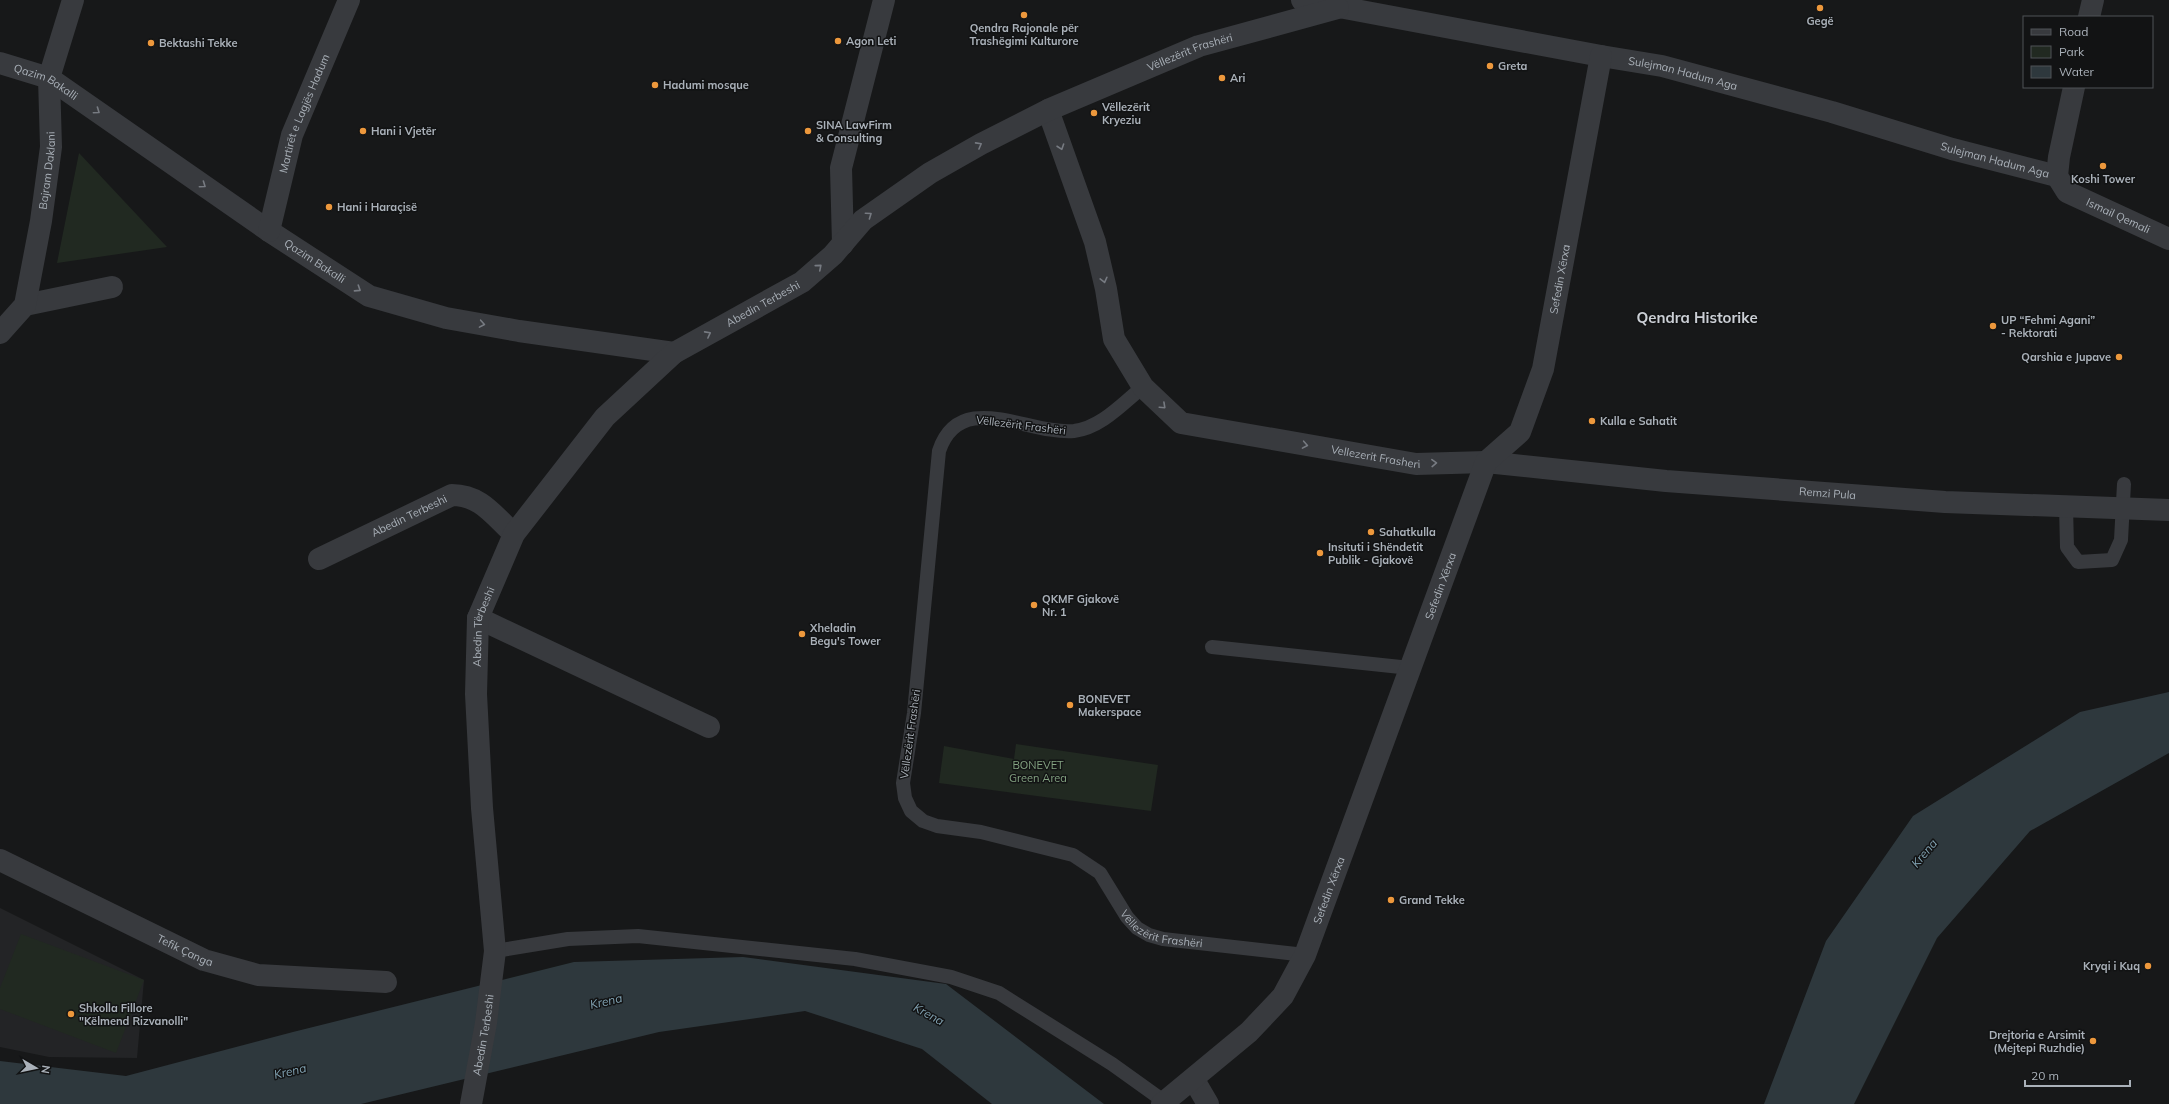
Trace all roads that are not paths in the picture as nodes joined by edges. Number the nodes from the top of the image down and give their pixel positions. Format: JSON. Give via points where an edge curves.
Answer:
{"nodes":[{"id":1,"x":73,"y":0,"type":"edge"},
{"id":2,"x":349,"y":0,"type":"edge"},
{"id":3,"x":884,"y":0,"type":"edge"},
{"id":4,"x":1302,"y":0,"type":"edge"},
{"id":5,"x":2093,"y":0,"type":"edge"},
{"id":6,"x":1338,"y":8,"type":"junction"},
{"id":7,"x":2089,"y":16,"type":"edge"},
{"id":8,"x":1601,"y":56,"type":"junction"},
{"id":9,"x":0,"y":63,"type":"edge"},
{"id":10,"x":49,"y":78,"type":"junction"},
{"id":11,"x":2074,"y":88,"type":"edge"},
{"id":12,"x":1048,"y":110,"type":"junction"},
{"id":13,"x":2062,"y":184,"type":"junction"},
{"id":14,"x":269,"y":231,"type":"junction"},
{"id":15,"x":2169,"y":239,"type":"edge"},
{"id":16,"x":843,"y":244,"type":"junction"},
{"id":17,"x":112,"y":287,"type":"dead end"},
{"id":18,"x":25,"y":305,"type":"junction"},
{"id":19,"x":0,"y":333,"type":"edge"},
{"id":20,"x":674,"y":353,"type":"junction"},
{"id":21,"x":1143,"y":387,"type":"junction"},
{"id":22,"x":1486,"y":462,"type":"junction"},
{"id":23,"x":2124,"y":484,"type":"dead end"},
{"id":24,"x":2066,"y":506,"type":"junction"},
{"id":25,"x":2123,"y":509,"type":"junction"},
{"id":26,"x":2169,"y":510,"type":"edge"},
{"id":27,"x":514,"y":534,"type":"junction"},
{"id":28,"x":319,"y":558,"type":"dead end"},
{"id":29,"x":478,"y":618,"type":"junction"},
{"id":30,"x":1212,"y":647,"type":"dead end"},
{"id":31,"x":1410,"y":668,"type":"junction"},
{"id":32,"x":710,"y":727,"type":"dead end"},
{"id":33,"x":0,"y":860,"type":"edge"},
{"id":34,"x":1305,"y":955,"type":"junction"},
{"id":35,"x":495,"y":958,"type":"junction"},
{"id":36,"x":386,"y":982,"type":"dead end"},
{"id":37,"x":1194,"y":1080,"type":"junction"},
{"id":38,"x":473,"y":1096,"type":"edge"},
{"id":39,"x":1163,"y":1103,"type":"edge"},
{"id":40,"x":1208,"y":1104,"type":"edge"}],
"edges":[{"from":1,"to":10,"type":"street","name":"Bajram Daklani"},
{"from":2,"to":14,"type":"street","name":"Martirët e Lagjës Hadum","via":[[292,135]]},
{"from":3,"to":16,"type":"street","via":[[840,168]]},
{"from":4,"to":6,"type":"street","name":"Sulejman Hadum Aga"},
{"from":5,"to":7,"type":"street"},
{"from":6,"to":8,"type":"street","name":"Sulejman Hadum Aga"},
{"from":6,"to":12,"type":"street","name":"Vëllezërit Frashëri","via":[[1198,46]]},
{"from":8,"to":13,"type":"street","name":"Sulejman Hadum Aga","via":[[1662,66],[1716,79],[1832,112]]},
{"from":8,"to":22,"type":"street","name":"Sefedin Xërxa","via":[[1543,368],[1520,432]]},
{"from":9,"to":10,"type":"street","name":"Qazim Bakalli"},
{"from":10,"to":14,"type":"street","name":"Qazim Bakalli","one_way":true},
{"from":10,"to":18,"type":"street","name":"Bajram Daklani","via":[[51,147],[41,221]]},
{"from":11,"to":13,"type":"street","via":[[2059,157]]},
{"from":16,"to":12,"type":"street","name":"Vëllezërit Frashëri","one_way":true,"via":[[863,220],[930,173]]},
{"from":12,"to":21,"type":"street","one_way":true,"via":[[1095,242],[1114,339]]},
{"from":13,"to":15,"type":"street","name":"Ismail Qemali"},
{"from":14,"to":20,"type":"street","name":"Qazim Bakalli","one_way":true,"via":[[369,296],[446,318]]},
{"from":20,"to":16,"type":"street","name":"Abedin Terbeshi","one_way":true,"via":[[802,282]]},
{"from":17,"to":18,"type":"street"},
{"from":18,"to":19,"type":"street"},
{"from":20,"to":27,"type":"street","name":"Abedin Tërbeshi","via":[[605,417]]},
{"from":21,"to":22,"type":"street","name":"Vellezerit Frasheri","one_way":true,"via":[[1181,423],[1416,464]]},
{"from":21,"to":34,"type":"lane","name":"Vëllezërit Frashëri","via":[[1087,428],[1062,431],[979,417],[965,419],[943,437],[939,451],[914,713],[903,783],[905,798],[911,811],[923,821],[937,826],[981,832],[1073,855],[1100,873],[1127,917],[1137,928],[1149,935],[1163,939]]},
{"from":22,"to":24,"type":"street","name":"Remzi Pula","via":[[1666,481],[1945,502]]},
{"from":22,"to":31,"type":"street","name":"Sefedin Xërxa"},
{"from":23,"to":25,"type":"lane"},
{"from":24,"to":25,"type":"street","name":"Remzi Pula"},
{"from":24,"to":25,"type":"lane","via":[[2067,547],[2078,562],[2112,560],[2121,540]]},
{"from":25,"to":26,"type":"street","name":"Remzi Pula"},
{"from":27,"to":28,"type":"street","name":"Abedin Terbeshi","via":[[478,500],[452,495]]},
{"from":27,"to":29,"type":"street","name":"Abedin Tërbeshi"},
{"from":29,"to":32,"type":"street"},
{"from":29,"to":35,"type":"street","name":"Abedin Tërbeshi","via":[[476,694],[482,808]]},
{"from":30,"to":31,"type":"lane"},
{"from":31,"to":34,"type":"street","name":"Sefedin Xërxa"},
{"from":33,"to":36,"type":"street","name":"Tefik Çanga","via":[[204,960],[258,975]]},
{"from":34,"to":37,"type":"street","name":"Sefedin Xërxa","via":[[1283,996],[1249,1032]]},
{"from":35,"to":38,"type":"street","name":"Abedin Terbeshi"},
{"from":35,"to":39,"type":"lane","via":[[568,939],[638,936],[855,959],[951,977],[999,993],[1112,1064]]},
{"from":37,"to":39,"type":"street","name":"Sefedin Xërxa"},
{"from":37,"to":40,"type":"street"}]}
